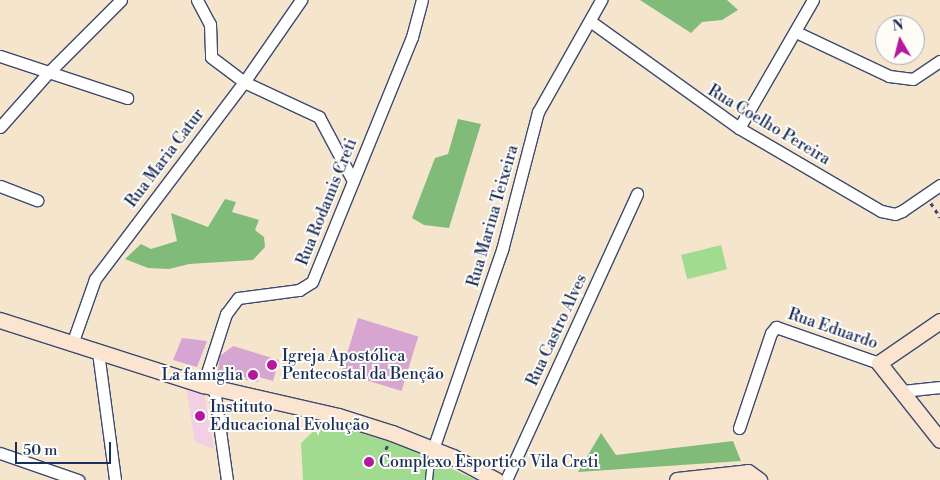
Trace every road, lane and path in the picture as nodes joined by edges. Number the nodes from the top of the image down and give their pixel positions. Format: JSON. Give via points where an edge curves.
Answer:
{"nodes":[{"id":1,"x":121,"y":0,"type":"edge"},
{"id":2,"x":197,"y":0,"type":"edge"},
{"id":3,"x":301,"y":0,"type":"edge"},
{"id":4,"x":422,"y":0,"type":"edge"},
{"id":5,"x":601,"y":0,"type":"edge"},
{"id":6,"x":813,"y":0,"type":"edge"},
{"id":7,"x":590,"y":20,"type":"junction"},
{"id":8,"x":796,"y":32,"type":"junction"},
{"id":9,"x":0,"y":56,"type":"edge"},
{"id":10,"x":940,"y":61,"type":"edge"},
{"id":11,"x":48,"y":73,"type":"junction"},
{"id":12,"x":244,"y":82,"type":"junction"},
{"id":13,"x":127,"y":98,"type":"dead end"},
{"id":14,"x":0,"y":127,"type":"edge"},
{"id":15,"x":739,"y":128,"type":"junction"},
{"id":16,"x":352,"y":179,"type":"junction"},
{"id":17,"x":940,"y":185,"type":"edge"},
{"id":18,"x":0,"y":186,"type":"edge"},
{"id":19,"x":637,"y":194,"type":"dead end"},
{"id":20,"x":926,"y":197,"type":"junction"},
{"id":21,"x":37,"y":200,"type":"dead end"},
{"id":22,"x":940,"y":217,"type":"edge"},
{"id":23,"x":0,"y":320,"type":"edge"},
{"id":24,"x":940,"y":321,"type":"edge"},
{"id":25,"x":72,"y":344,"type":"junction"},
{"id":26,"x":98,"y":352,"type":"junction"},
{"id":27,"x":879,"y":363,"type":"junction"},
{"id":28,"x":209,"y":386,"type":"junction"},
{"id":29,"x":940,"y":387,"type":"edge"},
{"id":30,"x":903,"y":391,"type":"junction"},
{"id":31,"x":739,"y":428,"type":"dead end"},
{"id":32,"x":940,"y":440,"type":"edge"},
{"id":33,"x":433,"y":449,"type":"junction"},
{"id":34,"x":0,"y":453,"type":"edge"},
{"id":35,"x":751,"y":477,"type":"edge"},
{"id":36,"x":78,"y":480,"type":"edge"},
{"id":37,"x":114,"y":480,"type":"edge"},
{"id":38,"x":227,"y":480,"type":"edge"},
{"id":39,"x":429,"y":480,"type":"edge"},
{"id":40,"x":496,"y":480,"type":"edge"},
{"id":41,"x":506,"y":480,"type":"edge"},
{"id":42,"x":676,"y":480,"type":"edge"}],
"edges":[{"from":1,"to":11,"type":"street"},
{"from":2,"to":12,"type":"street","via":[[210,24],[212,57]]},
{"from":3,"to":12,"type":"street","name":"Rua Maria Catur"},
{"from":4,"to":16,"type":"street","name":"Rua Rodamis Creti","via":[[412,37]]},
{"from":5,"to":7,"type":"street","name":"Rua Marina Teixeira"},
{"from":6,"to":8,"type":"street"},
{"from":7,"to":15,"type":"street","name":"Rua Coelho Pereira"},
{"from":7,"to":33,"type":"street","name":"Rua Marina Teixeira","via":[[538,112],[502,250]]},
{"from":8,"to":10,"type":"street","via":[[889,76],[913,78]]},
{"from":8,"to":15,"type":"street"},
{"from":9,"to":11,"type":"street"},
{"from":11,"to":13,"type":"street"},
{"from":11,"to":14,"type":"street"},
{"from":12,"to":16,"type":"street","via":[[319,117]]},
{"from":12,"to":25,"type":"street","name":"Rua Maria Catur","via":[[95,279]]},
{"from":15,"to":20,"type":"street","name":"Rua Coelho Pereira","via":[[881,211],[895,214]]},
{"from":16,"to":28,"type":"street","name":"Rua Rodamis Creti","via":[[312,282],[299,290],[238,298],[226,314]]},
{"from":17,"to":20,"type":"street","name":"Rua Coelho Pereira"},
{"from":18,"to":21,"type":"street"},
{"from":19,"to":41,"type":"street","name":"Rua Castro Alves"},
{"from":20,"to":22,"type":"path"},
{"from":23,"to":25,"type":"street"},
{"from":24,"to":27,"type":"street"},
{"from":25,"to":26,"type":"street"},
{"from":26,"to":28,"type":"street"},
{"from":26,"to":37,"type":"street"},
{"from":27,"to":30,"type":"street","name":"Rua Eduardo"},
{"from":27,"to":31,"type":"street","name":"Rua Eduardo","via":[[776,327],[771,333]]},
{"from":28,"to":33,"type":"street","via":[[338,416]]},
{"from":28,"to":38,"type":"street"},
{"from":29,"to":30,"type":"street"},
{"from":30,"to":32,"type":"street","name":"Rua Eduardo"},
{"from":33,"to":39,"type":"lane"},
{"from":33,"to":40,"type":"street"},
{"from":34,"to":36,"type":"street"},
{"from":35,"to":42,"type":"street"}]}
